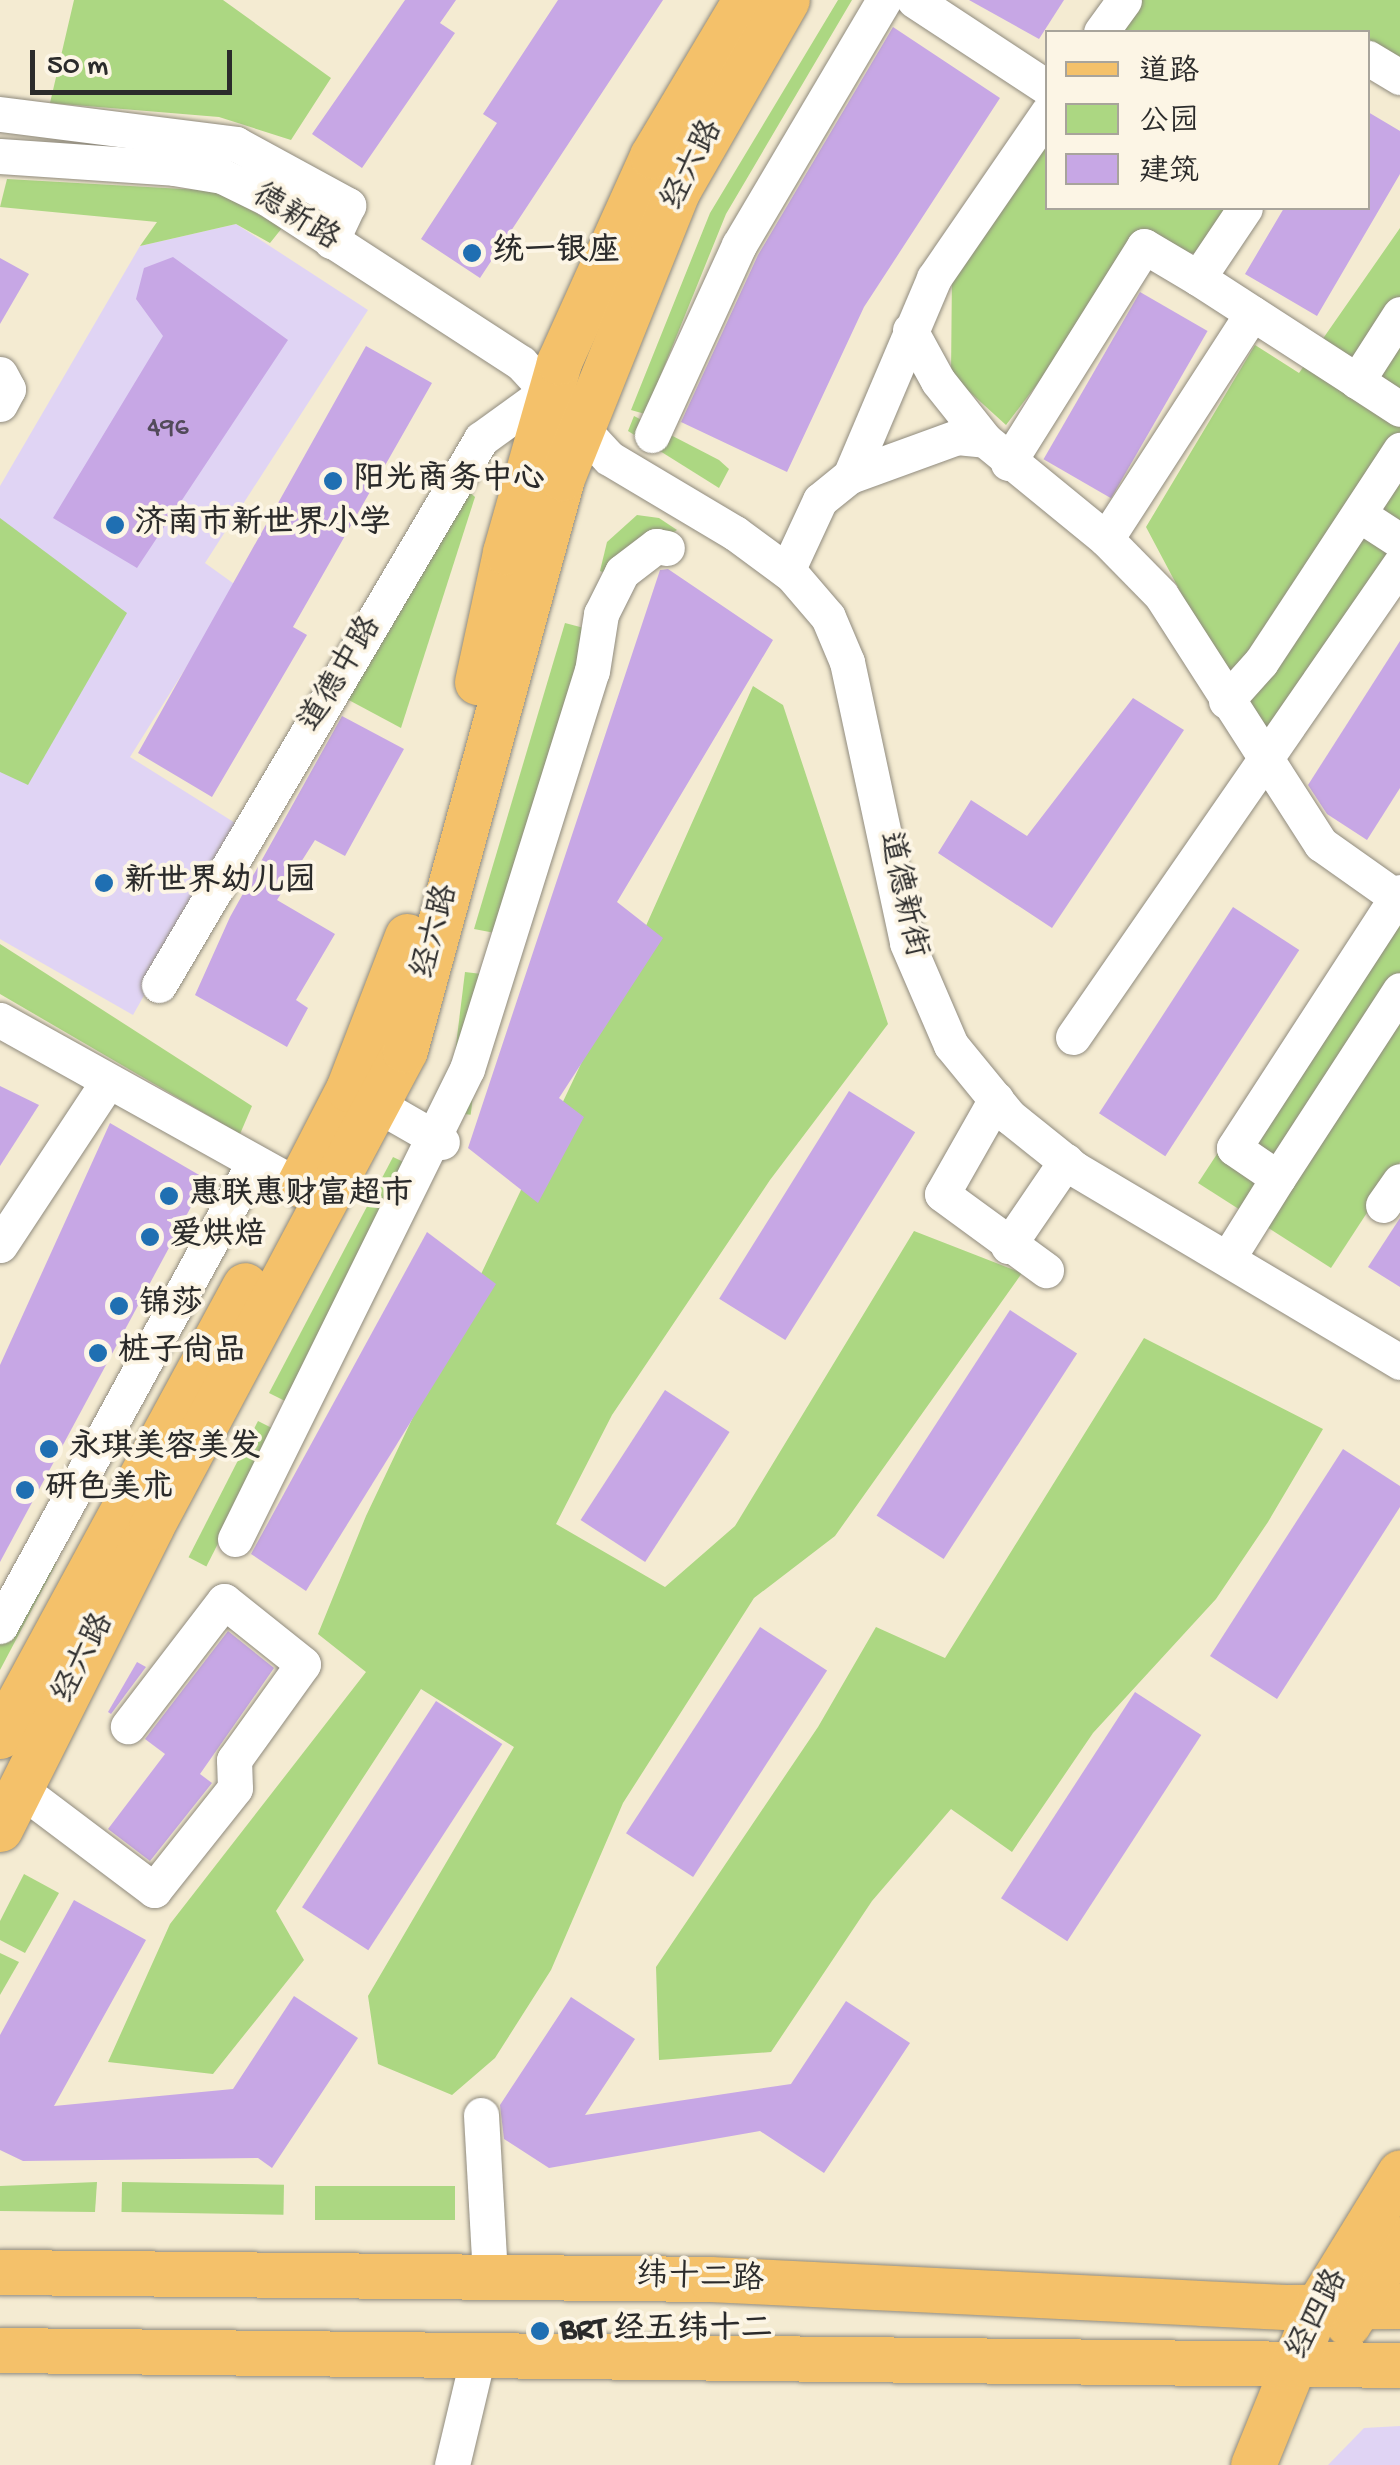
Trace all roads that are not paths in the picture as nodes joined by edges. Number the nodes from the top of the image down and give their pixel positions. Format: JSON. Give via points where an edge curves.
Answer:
{"nodes":[{"id":1,"x":745,"y":0,"type":"edge"},
{"id":2,"x":788,"y":0,"type":"edge"},
{"id":3,"x":884,"y":0,"type":"edge"},
{"id":4,"x":914,"y":0,"type":"edge"},
{"id":5,"x":1124,"y":0,"type":"edge"},
{"id":6,"x":1103,"y":30,"type":"edge"},
{"id":7,"x":1370,"y":59,"type":"edge"},
{"id":8,"x":1400,"y":77,"type":"edge"},
{"id":9,"x":1045,"y":86,"type":"edge"},
{"id":10,"x":0,"y":114,"type":"edge"},
{"id":11,"x":1045,"y":116,"type":"edge"},
{"id":12,"x":0,"y":156,"type":"edge"},
{"id":13,"x":1244,"y":210,"type":"edge"},
{"id":14,"x":332,"y":241,"type":"junction"},
{"id":15,"x":1198,"y":278,"type":"junction"},
{"id":16,"x":1252,"y":314,"type":"junction"},
{"id":17,"x":1400,"y":314,"type":"edge"},
{"id":18,"x":910,"y":330,"type":"junction"},
{"id":19,"x":0,"y":374,"type":"edge"},
{"id":20,"x":1356,"y":380,"type":"junction"},
{"id":21,"x":550,"y":389,"type":"junction"},
{"id":22,"x":0,"y":404,"type":"edge"},
{"id":23,"x":1400,"y":409,"type":"edge"},
{"id":24,"x":583,"y":423,"type":"junction"},
{"id":25,"x":652,"y":434,"type":"dead end"},
{"id":26,"x":1400,"y":450,"type":"edge"},
{"id":27,"x":997,"y":452,"type":"junction"},
{"id":28,"x":850,"y":476,"type":"junction"},
{"id":29,"x":1360,"y":514,"type":"junction"},
{"id":30,"x":1106,"y":539,"type":"junction"},
{"id":31,"x":1400,"y":541,"type":"edge"},
{"id":32,"x":668,"y":548,"type":"dead end"},
{"id":33,"x":1400,"y":564,"type":"edge"},
{"id":34,"x":787,"y":571,"type":"junction"},
{"id":35,"x":1226,"y":702,"type":"junction"},
{"id":36,"x":1266,"y":766,"type":"junction"},
{"id":37,"x":1399,"y":897,"type":"edge"},
{"id":38,"x":158,"y":986,"type":"dead end"},
{"id":39,"x":1400,"y":990,"type":"edge"},
{"id":40,"x":0,"y":1020,"type":"edge"},
{"id":41,"x":1074,"y":1037,"type":"dead end"},
{"id":42,"x":107,"y":1084,"type":"junction"},
{"id":43,"x":996,"y":1100,"type":"junction"},
{"id":44,"x":376,"y":1104,"type":"junction"},
{"id":45,"x":438,"y":1140,"type":"junction"},
{"id":46,"x":254,"y":1162,"type":"junction"},
{"id":47,"x":1066,"y":1162,"type":"junction"},
{"id":48,"x":1278,"y":1178,"type":"junction"},
{"id":49,"x":298,"y":1186,"type":"junction"},
{"id":50,"x":0,"y":1244,"type":"edge"},
{"id":51,"x":1008,"y":1246,"type":"junction"},
{"id":52,"x":1228,"y":1258,"type":"junction"},
{"id":53,"x":1046,"y":1270,"type":"dead end"},
{"id":54,"x":1400,"y":1362,"type":"edge"},
{"id":55,"x":235,"y":1539,"type":"dead end"},
{"id":56,"x":0,"y":1626,"type":"edge"},
{"id":57,"x":128,"y":1726,"type":"dead end"},
{"id":58,"x":1,"y":1730,"type":"edge"},
{"id":59,"x":20,"y":1789,"type":"junction"},
{"id":60,"x":0,"y":1829,"type":"edge"},
{"id":61,"x":481,"y":2116,"type":"dead end"},
{"id":62,"x":1400,"y":2172,"type":"edge"},
{"id":63,"x":1400,"y":2240,"type":"edge"},
{"id":64,"x":0,"y":2272,"type":"edge"},
{"id":65,"x":490,"y":2277,"type":"junction"},
{"id":66,"x":1359,"y":2306,"type":"edge"},
{"id":67,"x":0,"y":2350,"type":"edge"},
{"id":68,"x":478,"y":2356,"type":"junction"},
{"id":69,"x":1400,"y":2365,"type":"edge"},
{"id":70,"x":1306,"y":2366,"type":"junction"},
{"id":71,"x":452,"y":2465,"type":"edge"},
{"id":72,"x":1253,"y":2465,"type":"edge"},
{"id":73,"x":1280,"y":2465,"type":"edge"}],
"edges":[{"from":1,"to":21,"type":"main road","name":"经六路","via":[[652,156]]},
{"from":2,"to":24,"type":"main road","name":"经六路","via":[[678,190]]},
{"from":3,"to":25,"type":"street","via":[[739,244]]},
{"from":4,"to":9,"type":"street"},
{"from":5,"to":6,"type":"street"},
{"from":7,"to":8,"type":"street"},
{"from":10,"to":14,"type":"street","via":[[236,144],[348,205]]},
{"from":11,"to":18,"type":"street","via":[[934,278]]},
{"from":12,"to":14,"type":"street","name":"德新路","via":[[222,176]]},
{"from":13,"to":15,"type":"street"},
{"from":14,"to":21,"type":"street","name":"德新路","via":[[521,363]]},
{"from":15,"to":16,"type":"street"},
{"from":15,"to":27,"type":"street","via":[[1144,246]]},
{"from":16,"to":20,"type":"street"},
{"from":16,"to":30,"type":"street"},
{"from":17,"to":20,"type":"street"},
{"from":18,"to":27,"type":"street","via":[[938,381]]},
{"from":18,"to":28,"type":"street"},
{"from":19,"to":22,"type":"street","via":[[8,389]]},
{"from":20,"to":23,"type":"street"},
{"from":21,"to":24,"type":"street","name":"道德新街"},
{"from":21,"to":38,"type":"street","name":"道德中路","via":[[481,439]]},
{"from":21,"to":49,"type":"main road","name":"经六路","via":[[434,854],[393,980]]},
{"from":24,"to":34,"type":"street","name":"道德新街","via":[[609,458]]},
{"from":24,"to":44,"type":"main road","name":"经六路","via":[[405,1050]]},
{"from":26,"to":29,"type":"street"},
{"from":27,"to":28,"type":"street","via":[[957,437]]},
{"from":27,"to":30,"type":"street"},
{"from":28,"to":34,"type":"street","via":[[820,500]]},
{"from":29,"to":31,"type":"street"},
{"from":29,"to":35,"type":"street"},
{"from":30,"to":35,"type":"street","via":[[1160,594]]},
{"from":32,"to":45,"type":"street","via":[[656,546],[622,572],[601,614],[592,671],[515,931]]},
{"from":33,"to":36,"type":"street"},
{"from":34,"to":43,"type":"street","name":"道德新街","via":[[828,617],[847,662],[907,943],[951,1044]]},
{"from":35,"to":36,"type":"street"},
{"from":36,"to":37,"type":"street","via":[[1321,844]]},
{"from":36,"to":41,"type":"street"},
{"from":37,"to":48,"type":"street","via":[[1234,1148]]},
{"from":39,"to":48,"type":"street"},
{"from":40,"to":42,"type":"street"},
{"from":42,"to":46,"type":"street"},
{"from":42,"to":50,"type":"street"},
{"from":43,"to":47,"type":"street","name":"道德新街"},
{"from":43,"to":51,"type":"street","via":[[942,1194]]},
{"from":44,"to":45,"type":"street"},
{"from":44,"to":59,"type":"main road","name":"经六路","via":[[150,1527]]},
{"from":45,"to":55,"type":"street"},
{"from":46,"to":49,"type":"street"},
{"from":46,"to":56,"type":"street"},
{"from":47,"to":51,"type":"street"},
{"from":47,"to":52,"type":"street","name":"道德新街"},
{"from":48,"to":52,"type":"street"},
{"from":49,"to":58,"type":"main road","name":"经六路"},
{"from":51,"to":53,"type":"street"},
{"from":52,"to":54,"type":"street","name":"道德新街"},
{"from":57,"to":59,"type":"street","via":[[224,1601],[304,1664],[234,1760],[235,1788],[154,1890]]},
{"from":59,"to":60,"type":"main road","name":"经六路"},
{"from":61,"to":65,"type":"street"},
{"from":62,"to":66,"type":"main road","name":"经四路"},
{"from":63,"to":66,"type":"main road","name":"经四路"},
{"from":64,"to":65,"type":"main road","name":"纬十二路"},
{"from":65,"to":66,"type":"main road","name":"纬十二路","via":[[710,2279]]},
{"from":66,"to":70,"type":"main road","name":"经四路"},
{"from":67,"to":68,"type":"main road"},
{"from":68,"to":70,"type":"main road"},
{"from":68,"to":71,"type":"street"},
{"from":69,"to":70,"type":"main road"},
{"from":70,"to":72,"type":"main road","name":"经四路"},
{"from":70,"to":73,"type":"main road","name":"经四路"}]}
